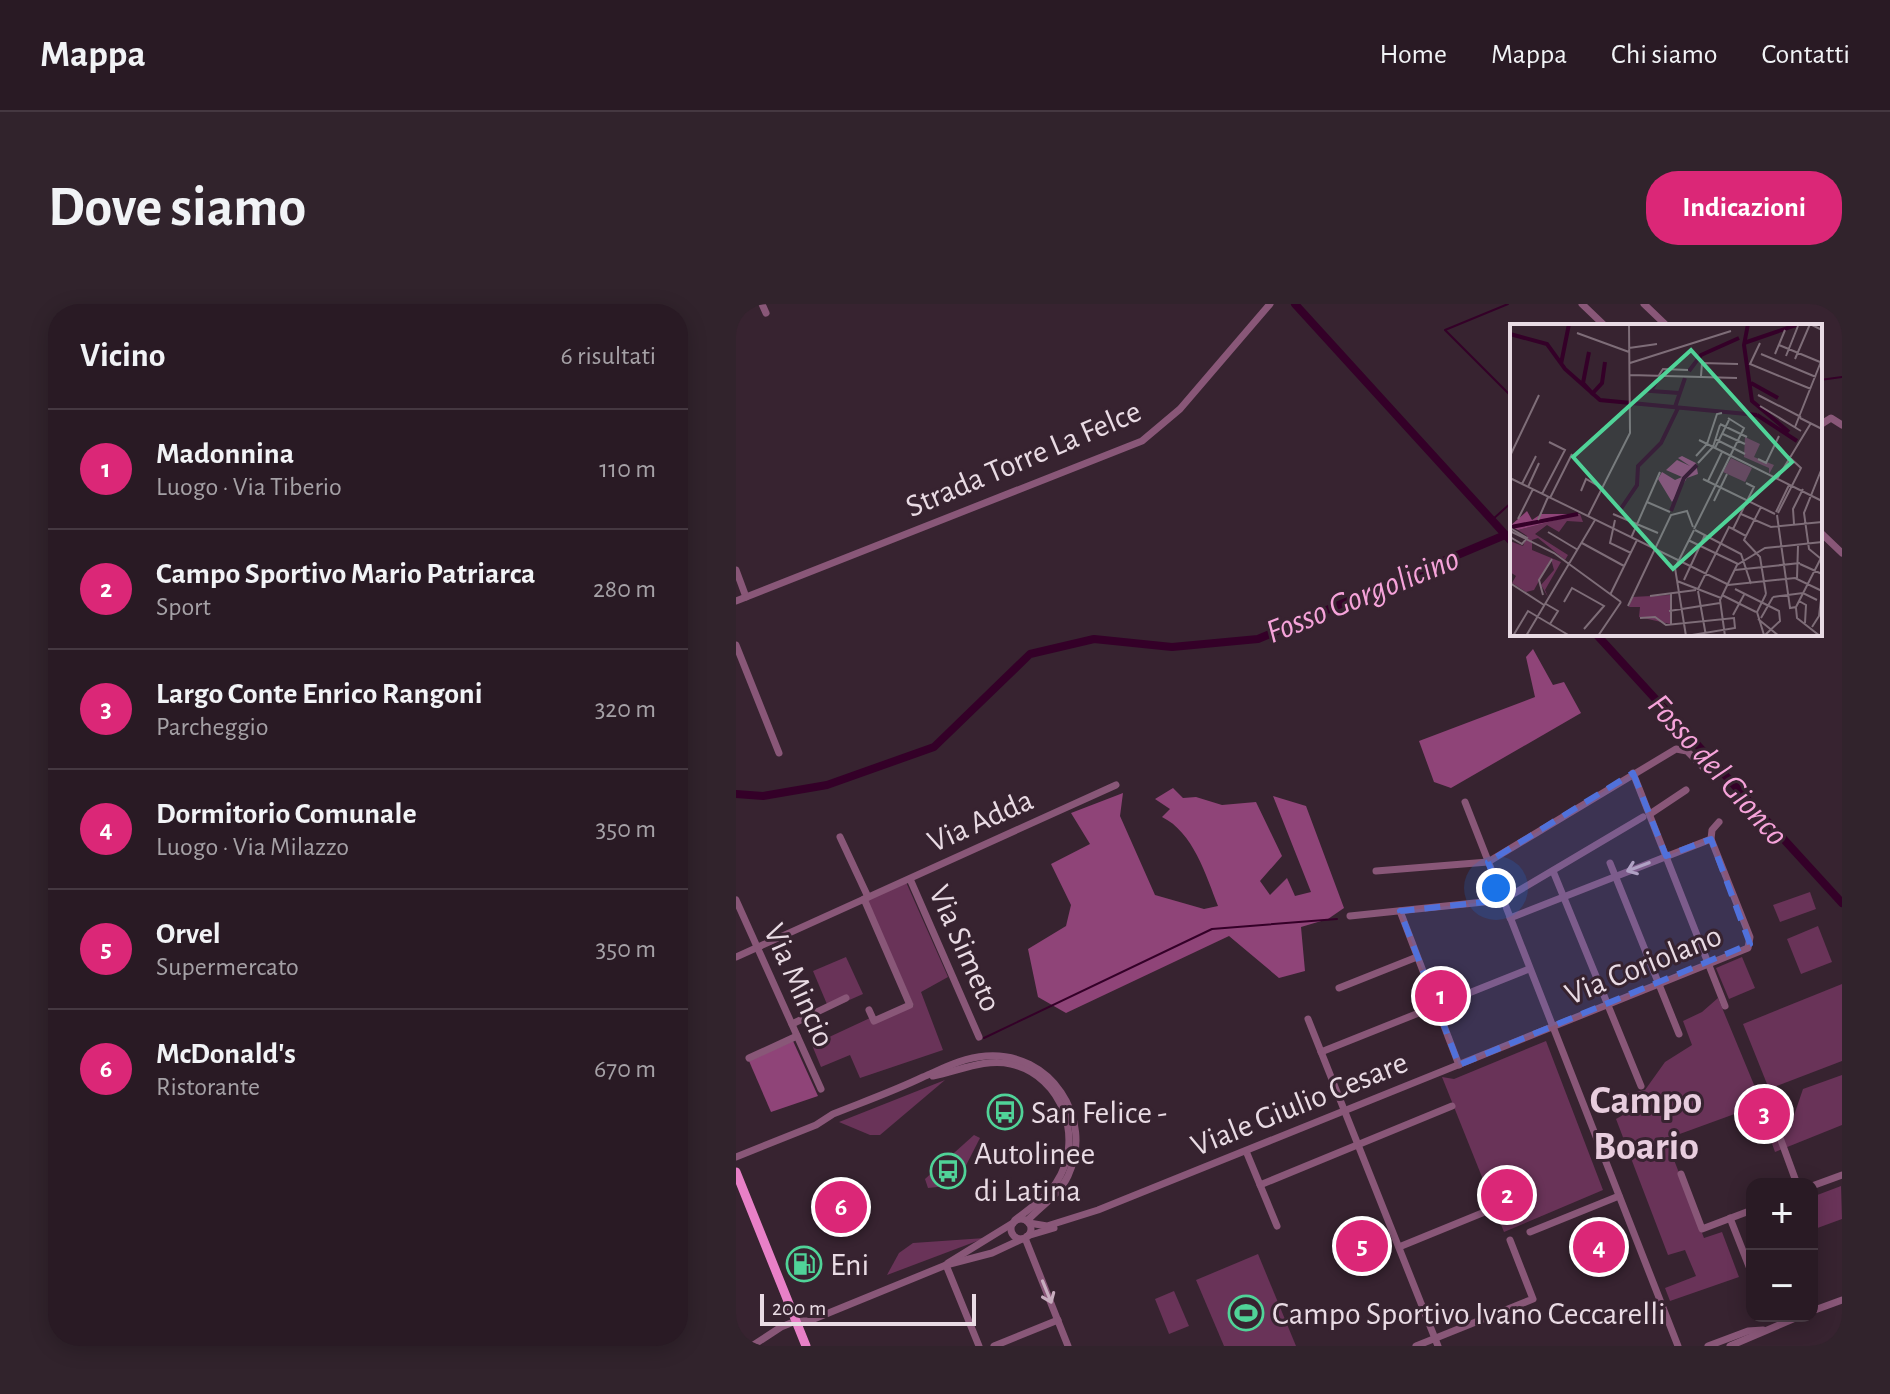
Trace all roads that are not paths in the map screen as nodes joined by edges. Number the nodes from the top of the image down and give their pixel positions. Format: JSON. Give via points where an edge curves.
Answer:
{"nodes":[{"id":1,"x":762,"y":304,"type":"edge"},
{"id":2,"x":1270,"y":304,"type":"edge"},
{"id":3,"x":1582,"y":304,"type":"edge"},
{"id":4,"x":1644,"y":304,"type":"edge"},
{"id":5,"x":766,"y":313,"type":"dead end"},
{"id":6,"x":1603,"y":324,"type":"edge"},
{"id":7,"x":1665,"y":324,"type":"edge"},
{"id":8,"x":1822,"y":424,"type":"edge"},
{"id":9,"x":1842,"y":425,"type":"edge"},
{"id":10,"x":1822,"y":534,"type":"edge"},
{"id":11,"x":1842,"y":553,"type":"edge"},
{"id":12,"x":736,"y":570,"type":"edge"},
{"id":13,"x":746,"y":597,"type":"junction"},
{"id":14,"x":736,"y":601,"type":"edge"},
{"id":15,"x":736,"y":645,"type":"edge"},
{"id":16,"x":779,"y":753,"type":"dead end"},
{"id":17,"x":1707,"y":771,"type":"dead end"},
{"id":18,"x":1633,"y":773,"type":"junction"},
{"id":19,"x":1116,"y":785,"type":"dead end"},
{"id":20,"x":1686,"y":790,"type":"dead end"},
{"id":21,"x":1465,"y":802,"type":"dead end"},
{"id":22,"x":1646,"y":816,"type":"junction"},
{"id":23,"x":1719,"y":822,"type":"dead end"},
{"id":24,"x":840,"y":837,"type":"dead end"},
{"id":25,"x":1711,"y":839,"type":"junction"},
{"id":26,"x":1666,"y":856,"type":"junction"},
{"id":27,"x":1488,"y":862,"type":"junction"},
{"id":28,"x":1610,"y":863,"type":"dead end"},
{"id":29,"x":1376,"y":871,"type":"dead end"},
{"id":30,"x":1553,"y":871,"type":"junction"},
{"id":31,"x":1615,"y":876,"type":"junction"},
{"id":32,"x":910,"y":879,"type":"junction"},
{"id":33,"x":1563,"y":897,"type":"junction"},
{"id":34,"x":866,"y":898,"type":"junction"},
{"id":35,"x":736,"y":900,"type":"edge"},
{"id":36,"x":1503,"y":900,"type":"junction"},
{"id":37,"x":1400,"y":911,"type":"junction"},
{"id":38,"x":1350,"y":916,"type":"dead end"},
{"id":39,"x":1510,"y":918,"type":"junction"},
{"id":40,"x":757,"y":947,"type":"junction"},
{"id":41,"x":736,"y":957,"type":"edge"},
{"id":42,"x":1417,"y":957,"type":"junction"},
{"id":43,"x":1708,"y":964,"type":"junction"},
{"id":44,"x":1529,"y":969,"type":"junction"},
{"id":45,"x":1659,"y":984,"type":"junction"},
{"id":46,"x":1339,"y":988,"type":"dead end"},
{"id":47,"x":846,"y":998,"type":"dead end"},
{"id":48,"x":1608,"y":1005,"type":"junction"},
{"id":49,"x":1436,"y":1006,"type":"junction"},
{"id":50,"x":1725,"y":1006,"type":"dead end"},
{"id":51,"x":869,"y":1010,"type":"dead end"},
{"id":52,"x":1308,"y":1019,"type":"dead end"},
{"id":53,"x":792,"y":1024,"type":"junction"},
{"id":54,"x":1552,"y":1027,"type":"junction"},
{"id":55,"x":1679,"y":1034,"type":"dead end"},
{"id":56,"x":797,"y":1036,"type":"junction"},
{"id":57,"x":979,"y":1037,"type":"dead end"},
{"id":58,"x":1321,"y":1052,"type":"junction"},
{"id":59,"x":749,"y":1058,"type":"dead end"},
{"id":60,"x":1459,"y":1065,"type":"junction"},
{"id":61,"x":923,"y":1077,"type":"junction"},
{"id":62,"x":1641,"y":1086,"type":"dead end"},
{"id":63,"x":821,"y":1089,"type":"dead end"},
{"id":64,"x":1452,"y":1106,"type":"dead end"},
{"id":65,"x":1344,"y":1111,"type":"junction"},
{"id":66,"x":1771,"y":1113,"type":"dead end"},
{"id":67,"x":1357,"y":1145,"type":"junction"},
{"id":68,"x":1246,"y":1151,"type":"junction"},
{"id":69,"x":736,"y":1157,"type":"edge"},
{"id":70,"x":736,"y":1172,"type":"edge"},
{"id":71,"x":1681,"y":1174,"type":"dead end"},
{"id":72,"x":1842,"y":1175,"type":"edge"},
{"id":73,"x":1795,"y":1178,"type":"edge"},
{"id":74,"x":1818,"y":1184,"type":"edge"},
{"id":75,"x":1260,"y":1185,"type":"junction"},
{"id":76,"x":1619,"y":1196,"type":"junction"},
{"id":77,"x":1492,"y":1209,"type":"dead end"},
{"id":78,"x":1746,"y":1212,"type":"edge"},
{"id":79,"x":1730,"y":1218,"type":"junction"},
{"id":80,"x":1014,"y":1221,"type":"junction"},
{"id":81,"x":1028,"y":1222,"type":"junction"},
{"id":82,"x":1062,"y":1222,"type":"junction"},
{"id":83,"x":1277,"y":1226,"type":"dead end"},
{"id":84,"x":1530,"y":1232,"type":"dead end"},
{"id":85,"x":1025,"y":1237,"type":"junction"},
{"id":86,"x":1510,"y":1240,"type":"dead end"},
{"id":87,"x":1399,"y":1247,"type":"junction"},
{"id":88,"x":1746,"y":1259,"type":"edge"},
{"id":89,"x":946,"y":1265,"type":"junction"},
{"id":90,"x":1842,"y":1300,"type":"edge"},
{"id":91,"x":1818,"y":1309,"type":"edge"},
{"id":92,"x":1058,"y":1320,"type":"junction"},
{"id":93,"x":796,"y":1321,"type":"junction"},
{"id":94,"x":1769,"y":1322,"type":"edge"},
{"id":95,"x":1784,"y":1322,"type":"edge"},
{"id":96,"x":1769,"y":1328,"type":"junction"},
{"id":97,"x":1437,"y":1342,"type":"edge"},
{"id":98,"x":752,"y":1346,"type":"edge"},
{"id":99,"x":806,"y":1346,"type":"edge"},
{"id":100,"x":979,"y":1346,"type":"edge"},
{"id":101,"x":994,"y":1346,"type":"edge"},
{"id":102,"x":1068,"y":1346,"type":"edge"},
{"id":103,"x":1416,"y":1346,"type":"edge"},
{"id":104,"x":1678,"y":1346,"type":"edge"},
{"id":105,"x":1708,"y":1346,"type":"edge"},
{"id":106,"x":1730,"y":1346,"type":"edge"}],
"edges":[{"from":1,"to":5,"type":"street"},
{"from":2,"to":13,"type":"street","name":"Strada Torre La Felce","via":[[1180,409],[1142,441]]},
{"from":3,"to":6,"type":"street"},
{"from":4,"to":7,"type":"street"},
{"from":8,"to":9,"type":"street","via":[[1831,418]]},
{"from":10,"to":11,"type":"street"},
{"from":12,"to":13,"type":"street"},
{"from":13,"to":14,"type":"street","name":"Strada Torre La Felce"},
{"from":15,"to":16,"type":"street"},
{"from":17,"to":18,"type":"street","via":[[1679,748]]},
{"from":18,"to":22,"type":"street"},
{"from":18,"to":27,"type":"street"},
{"from":19,"to":32,"type":"street","name":"Via Adda"},
{"from":20,"to":22,"type":"street"},
{"from":21,"to":27,"type":"street"},
{"from":22,"to":26,"type":"street"},
{"from":22,"to":30,"type":"street"},
{"from":23,"to":25,"type":"street"},
{"from":24,"to":34,"type":"street"},
{"from":25,"to":26,"type":"street"},
{"from":25,"to":43,"type":"street","name":"Via Coriolano","via":[[1750,944]]},
{"from":26,"to":31,"type":"street","one_way":true},
{"from":26,"to":43,"type":"street"},
{"from":27,"to":29,"type":"street"},
{"from":27,"to":36,"type":"street"},
{"from":28,"to":31,"type":"street"},
{"from":30,"to":33,"type":"street"},
{"from":30,"to":36,"type":"street"},
{"from":31,"to":33,"type":"street"},
{"from":31,"to":45,"type":"street"},
{"from":32,"to":34,"type":"street","name":"Via Adda"},
{"from":32,"to":57,"type":"street","name":"Via Simeto"},
{"from":33,"to":39,"type":"street"},
{"from":33,"to":48,"type":"street"},
{"from":34,"to":40,"type":"street","name":"Via Adda"},
{"from":34,"to":51,"type":"street","via":[[910,1005],[874,1021]]},
{"from":35,"to":40,"type":"street","name":"Via Mincio"},
{"from":36,"to":37,"type":"street"},
{"from":36,"to":39,"type":"street"},
{"from":37,"to":38,"type":"street"},
{"from":37,"to":42,"type":"street"},
{"from":39,"to":44,"type":"street"},
{"from":40,"to":41,"type":"street","name":"Via Adda"},
{"from":40,"to":53,"type":"street","name":"Via Mincio"},
{"from":42,"to":46,"type":"street"},
{"from":42,"to":49,"type":"street"},
{"from":43,"to":45,"type":"street","name":"Via Coriolano"},
{"from":43,"to":50,"type":"street"},
{"from":44,"to":49,"type":"street"},
{"from":44,"to":54,"type":"street"},
{"from":45,"to":48,"type":"street","name":"Via Coriolano"},
{"from":45,"to":55,"type":"street"},
{"from":47,"to":53,"type":"street"},
{"from":48,"to":54,"type":"street","name":"Via Coriolano"},
{"from":48,"to":62,"type":"street"},
{"from":49,"to":58,"type":"street"},
{"from":49,"to":60,"type":"street"},
{"from":52,"to":58,"type":"street"},
{"from":53,"to":56,"type":"street","name":"Via Mincio"},
{"from":54,"to":60,"type":"street","name":"Viale Giulio Cesare"},
{"from":54,"to":76,"type":"street"},
{"from":56,"to":59,"type":"street"},
{"from":56,"to":63,"type":"street","name":"Via Mincio"},
{"from":58,"to":65,"type":"street"},
{"from":60,"to":65,"type":"street","name":"Viale Giulio Cesare"},
{"from":61,"to":69,"type":"street"},
{"from":61,"to":80,"type":"street","name":"Viale Giulio Cesare","via":[[1010,1064],[1037,1076],[1058,1099],[1069,1132],[1064,1165],[1049,1192]]},
{"from":61,"to":81,"type":"street","via":[[959,1061],[999,1056],[1028,1063],[1059,1089],[1074,1119],[1074,1156],[1057,1193]]},
{"from":64,"to":67,"type":"street"},
{"from":65,"to":67,"type":"street"},
{"from":65,"to":68,"type":"street","name":"Viale Giulio Cesare"},
{"from":66,"to":73,"type":"street"},
{"from":67,"to":75,"type":"street"},
{"from":67,"to":87,"type":"street"},
{"from":68,"to":75,"type":"street"},
{"from":68,"to":82,"type":"street","name":"Viale Giulio Cesare"},
{"from":70,"to":93,"type":"main road"},
{"from":71,"to":79,"type":"street","via":[[1702,1229]]},
{"from":72,"to":74,"type":"street"},
{"from":75,"to":83,"type":"street"},
{"from":76,"to":84,"type":"street"},
{"from":76,"to":104,"type":"street"},
{"from":77,"to":87,"type":"street"},
{"from":78,"to":79,"type":"street"},
{"from":79,"to":88,"type":"street"},
{"from":80,"to":81,"type":"street","name":"Viale Giulio Cesare"},
{"from":80,"to":85,"type":"street","via":[[1013,1235]]},
{"from":80,"to":89,"type":"street","name":"Viale Giulio Cesare"},
{"from":81,"to":82,"type":"street","name":"Viale Giulio Cesare"},
{"from":81,"to":85,"type":"street"},
{"from":82,"to":85,"type":"street","name":"Viale Giulio Cesare"},
{"from":85,"to":89,"type":"street","name":"Viale Giulio Cesare","via":[[992,1253]]},
{"from":85,"to":92,"type":"street","one_way":true},
{"from":86,"to":97,"type":"street","via":[[1533,1299]]},
{"from":87,"to":97,"type":"street"},
{"from":89,"to":93,"type":"street","name":"Viale Giulio Cesare","via":[[809,1321]]},
{"from":89,"to":100,"type":"street"},
{"from":90,"to":91,"type":"street"},
{"from":92,"to":101,"type":"street"},
{"from":92,"to":102,"type":"street"},
{"from":93,"to":98,"type":"street","name":"Viale Giulio Cesare"},
{"from":93,"to":99,"type":"main road"},
{"from":94,"to":96,"type":"street"},
{"from":95,"to":96,"type":"street"},
{"from":96,"to":105,"type":"street"},
{"from":96,"to":106,"type":"street"},
{"from":97,"to":103,"type":"street"}]}
